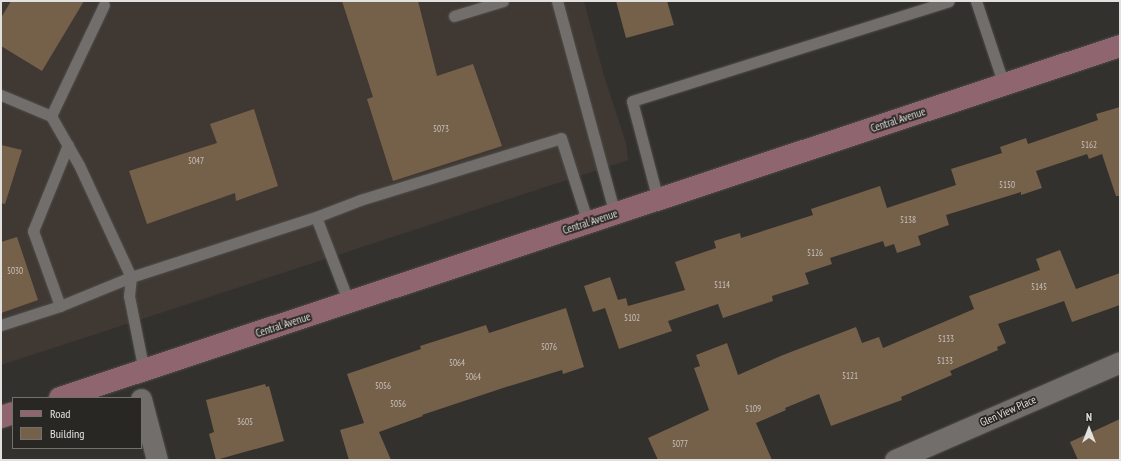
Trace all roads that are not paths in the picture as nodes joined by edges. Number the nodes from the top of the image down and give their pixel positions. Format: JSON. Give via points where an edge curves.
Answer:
{"nodes":[{"id":1,"x":503,"y":1,"type":"edge"},
{"id":2,"x":556,"y":1,"type":"edge"},
{"id":3,"x":949,"y":1,"type":"edge"},
{"id":4,"x":976,"y":1,"type":"edge"},
{"id":5,"x":104,"y":2,"type":"edge"},
{"id":6,"x":454,"y":16,"type":"dead end"},
{"id":7,"x":1120,"y":46,"type":"edge"},
{"id":8,"x":1004,"y":85,"type":"junction"},
{"id":9,"x":1,"y":95,"type":"edge"},
{"id":10,"x":51,"y":116,"type":"junction"},
{"id":11,"x":68,"y":145,"type":"junction"},
{"id":12,"x":658,"y":200,"type":"junction"},
{"id":13,"x":615,"y":214,"type":"junction"},
{"id":14,"x":316,"y":217,"type":"junction"},
{"id":15,"x":588,"y":223,"type":"junction"},
{"id":16,"x":131,"y":277,"type":"junction"},
{"id":17,"x":349,"y":303,"type":"junction"},
{"id":18,"x":60,"y":306,"type":"junction"},
{"id":19,"x":1,"y":325,"type":"edge"},
{"id":20,"x":1120,"y":362,"type":"edge"},
{"id":21,"x":139,"y":373,"type":"junction"},
{"id":22,"x":63,"y":397,"type":"edge"},
{"id":23,"x":141,"y":397,"type":"edge"},
{"id":24,"x":142,"y":402,"type":"edge"},
{"id":25,"x":12,"y":413,"type":"edge"},
{"id":26,"x":1,"y":417,"type":"edge"},
{"id":27,"x":157,"y":460,"type":"edge"},
{"id":28,"x":896,"y":460,"type":"edge"}],
"edges":[{"from":1,"to":6,"type":"lane"},
{"from":2,"to":13,"type":"lane"},
{"from":3,"to":12,"type":"lane","via":[[632,100]]},
{"from":4,"to":8,"type":"lane"},
{"from":5,"to":10,"type":"lane"},
{"from":7,"to":8,"type":"main road","name":"Central Avenue"},
{"from":8,"to":12,"type":"main road","name":"Central Avenue"},
{"from":9,"to":10,"type":"lane"},
{"from":10,"to":11,"type":"lane"},
{"from":11,"to":16,"type":"lane"},
{"from":11,"to":18,"type":"lane","via":[[33,231]]},
{"from":12,"to":13,"type":"main road","name":"Central Avenue"},
{"from":13,"to":15,"type":"main road","name":"Central Avenue"},
{"from":14,"to":15,"type":"lane","via":[[360,200],[561,138]]},
{"from":14,"to":16,"type":"lane"},
{"from":14,"to":17,"type":"lane"},
{"from":15,"to":17,"type":"main road","name":"Central Avenue"},
{"from":16,"to":18,"type":"lane"},
{"from":16,"to":21,"type":"lane","via":[[129,296]]},
{"from":17,"to":21,"type":"main road","name":"Central Avenue"},
{"from":18,"to":19,"type":"lane"},
{"from":20,"to":28,"type":"street","name":"Glen View Place"},
{"from":21,"to":22,"type":"main road","name":"Central Avenue"},
{"from":21,"to":23,"type":"street"},
{"from":24,"to":27,"type":"street"},
{"from":25,"to":26,"type":"main road"}]}
